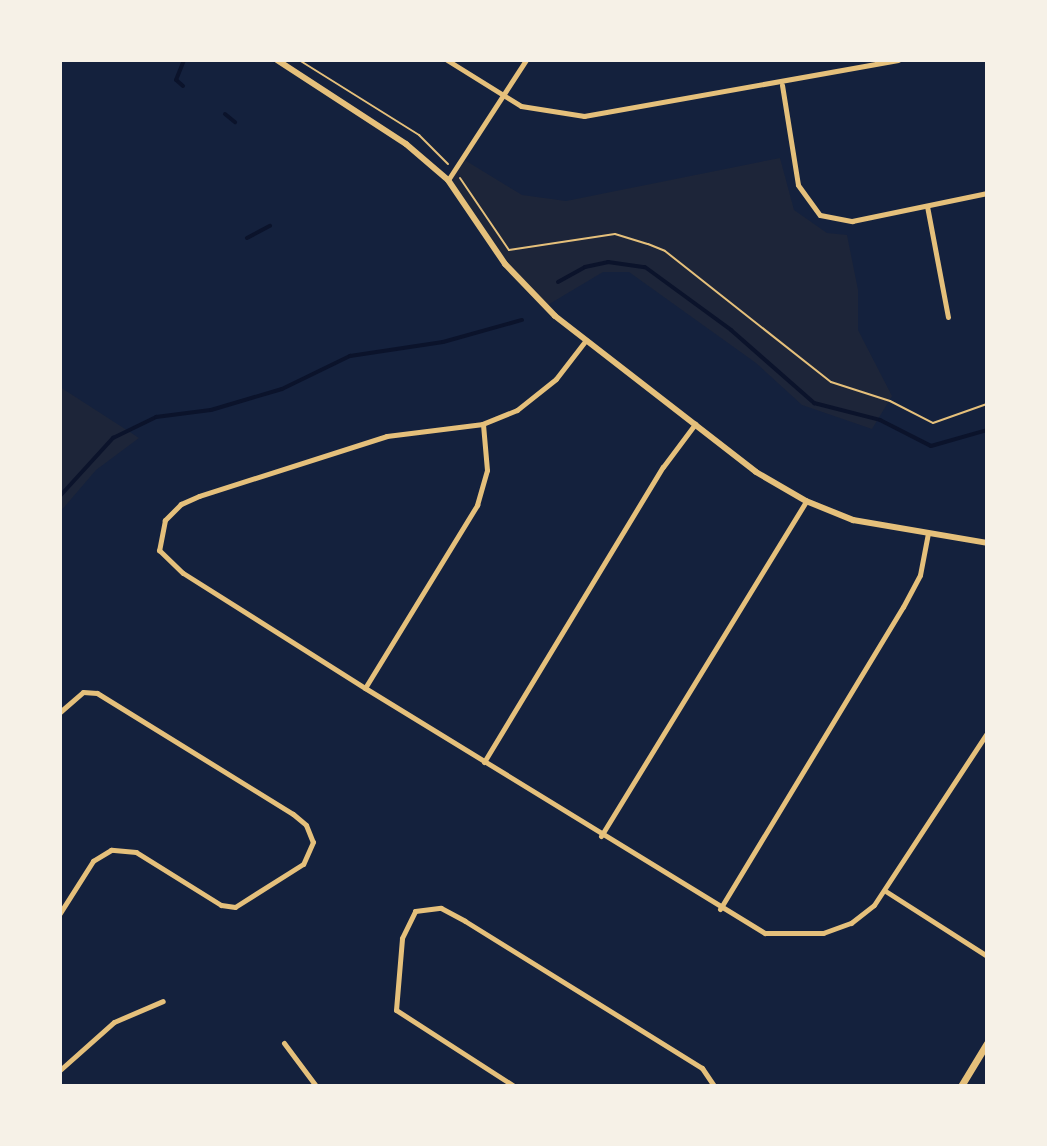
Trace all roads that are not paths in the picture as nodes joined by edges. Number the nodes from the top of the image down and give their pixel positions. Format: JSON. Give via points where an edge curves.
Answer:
{"nodes":[{"id":1,"x":277,"y":60,"type":"edge"},
{"id":2,"x":447,"y":60,"type":"edge"},
{"id":3,"x":526,"y":60,"type":"edge"},
{"id":4,"x":898,"y":60,"type":"edge"},
{"id":5,"x":782,"y":85,"type":"junction"},
{"id":6,"x":503,"y":96,"type":"junction"},
{"id":7,"x":448,"y":180,"type":"junction"},
{"id":8,"x":987,"y":193,"type":"edge"},
{"id":9,"x":927,"y":206,"type":"junction"},
{"id":10,"x":948,"y":317,"type":"dead end"},
{"id":11,"x":586,"y":339,"type":"junction"},
{"id":12,"x":483,"y":424,"type":"junction"},
{"id":13,"x":695,"y":424,"type":"junction"},
{"id":14,"x":806,"y":501,"type":"junction"},
{"id":15,"x":928,"y":533,"type":"junction"},
{"id":16,"x":987,"y":543,"type":"edge"},
{"id":17,"x":365,"y":688,"type":"junction"},
{"id":18,"x":60,"y":712,"type":"edge"},
{"id":19,"x":987,"y":733,"type":"edge"},
{"id":20,"x":484,"y":762,"type":"junction"},
{"id":21,"x":601,"y":836,"type":"junction"},
{"id":22,"x":887,"y":892,"type":"junction"},
{"id":23,"x":720,"y":909,"type":"junction"},
{"id":24,"x":60,"y":913,"type":"edge"},
{"id":25,"x":987,"y":956,"type":"edge"},
{"id":26,"x":163,"y":1001,"type":"dead end"},
{"id":27,"x":284,"y":1043,"type":"dead end"},
{"id":28,"x":987,"y":1043,"type":"edge"},
{"id":29,"x":60,"y":1070,"type":"edge"},
{"id":30,"x":316,"y":1086,"type":"edge"},
{"id":31,"x":514,"y":1086,"type":"edge"},
{"id":32,"x":714,"y":1086,"type":"edge"},
{"id":33,"x":961,"y":1086,"type":"edge"}],
"edges":[{"from":1,"to":7,"type":"street","via":[[406,144]]},
{"from":2,"to":6,"type":"street"},
{"from":3,"to":6,"type":"street"},
{"from":4,"to":5,"type":"street"},
{"from":5,"to":6,"type":"street","via":[[584,116],[541,112]]},
{"from":5,"to":9,"type":"street","via":[[798,185],[811,207],[828,218],[852,221]]},
{"from":6,"to":7,"type":"street"},
{"from":7,"to":11,"type":"street","via":[[505,264]]},
{"from":8,"to":9,"type":"street"},
{"from":9,"to":10,"type":"street"},
{"from":11,"to":12,"type":"street","via":[[546,389],[517,410]]},
{"from":11,"to":13,"type":"street"},
{"from":12,"to":17,"type":"street","via":[[487,470],[477,505]]},
{"from":12,"to":17,"type":"street","via":[[387,436],[199,496],[169,514],[157,542],[163,558]]},
{"from":13,"to":14,"type":"street","via":[[756,472]]},
{"from":13,"to":20,"type":"street","via":[[663,467]]},
{"from":14,"to":15,"type":"street","via":[[853,520]]},
{"from":14,"to":21,"type":"street"},
{"from":15,"to":16,"type":"street"},
{"from":15,"to":23,"type":"street","via":[[920,575],[903,607]]},
{"from":17,"to":20,"type":"street"},
{"from":18,"to":24,"type":"street","via":[[83,692],[97,693],[293,814],[306,825],[313,842],[303,864],[251,901],[231,907],[136,852],[111,850],[93,861]]},
{"from":19,"to":22,"type":"street"},
{"from":20,"to":21,"type":"street"},
{"from":21,"to":23,"type":"street"},
{"from":22,"to":23,"type":"street","via":[[851,923],[809,936],[765,933]]},
{"from":22,"to":25,"type":"street"},
{"from":26,"to":29,"type":"street","via":[[114,1022]]},
{"from":27,"to":30,"type":"street"},
{"from":28,"to":33,"type":"main road"},
{"from":31,"to":32,"type":"street","via":[[396,1010],[402,938],[415,911],[441,908],[465,921],[702,1068]]}]}
